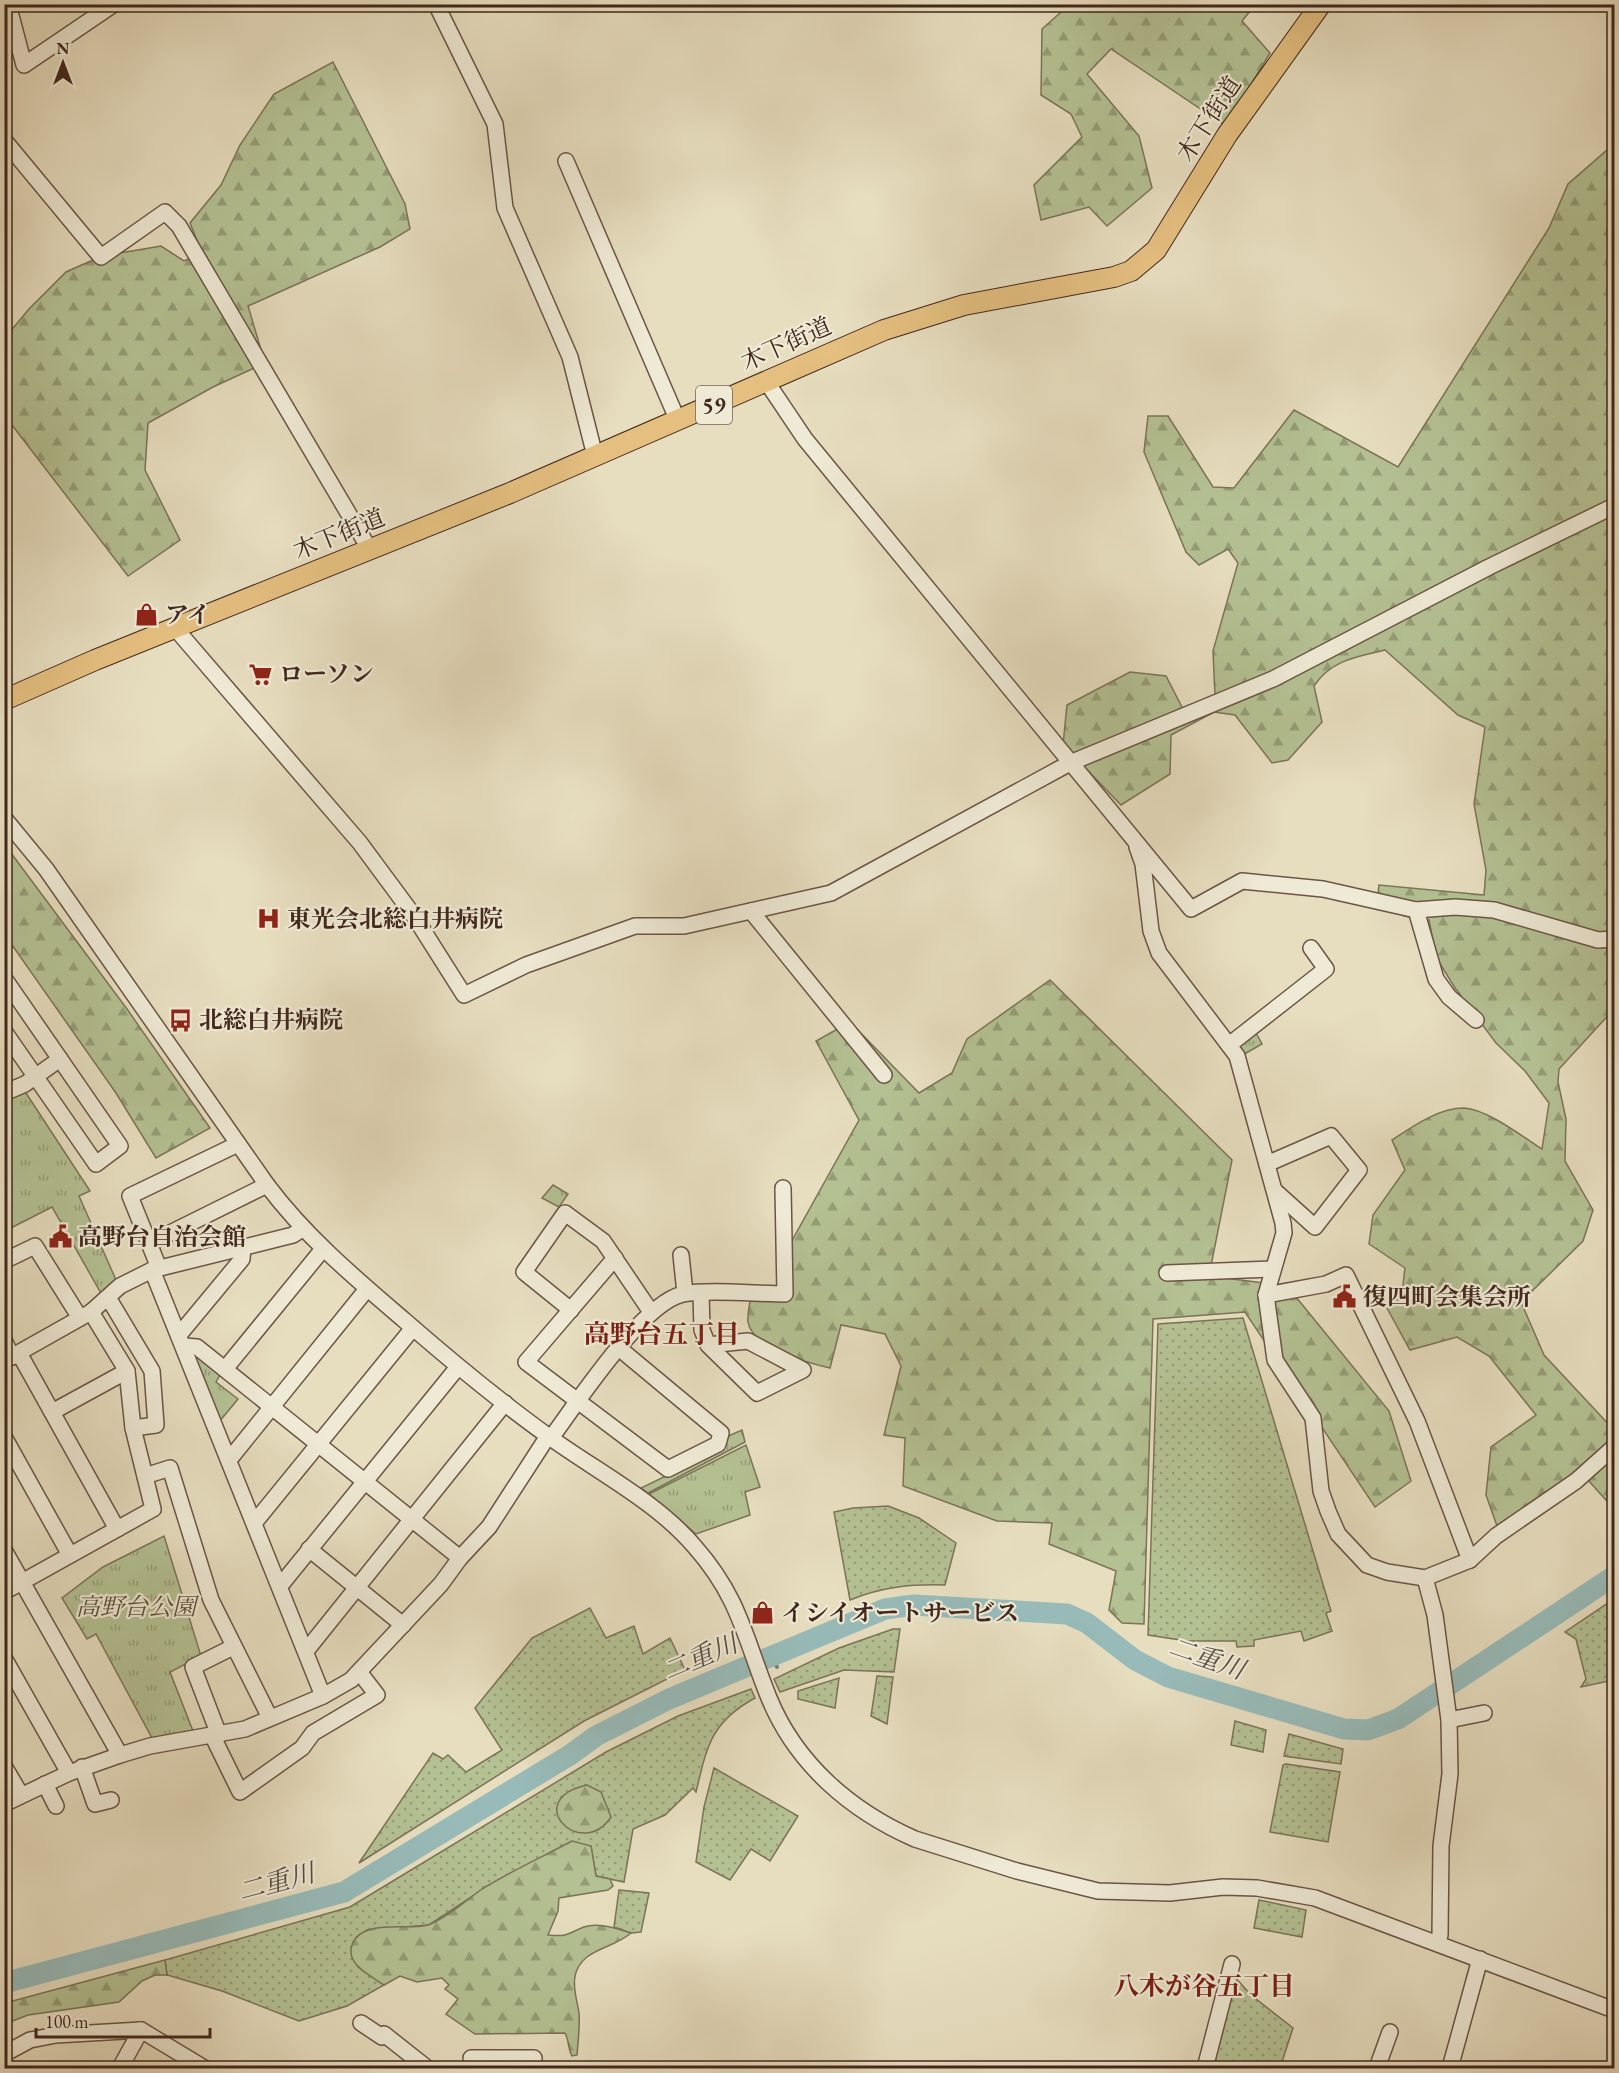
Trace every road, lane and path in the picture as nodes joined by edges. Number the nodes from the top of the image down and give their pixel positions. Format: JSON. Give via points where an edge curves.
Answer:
{"nodes":[{"id":1,"x":8,"y":4,"type":"edge"},
{"id":2,"x":114,"y":4,"type":"edge"},
{"id":3,"x":436,"y":4,"type":"edge"},
{"id":4,"x":1321,"y":4,"type":"edge"},
{"id":5,"x":4,"y":140,"type":"edge"},
{"id":6,"x":566,"y":161,"type":"dead end"},
{"id":7,"x":766,"y":381,"type":"junction"},
{"id":8,"x":678,"y":421,"type":"junction"},
{"id":9,"x":595,"y":456,"type":"junction"},
{"id":10,"x":1614,"y":506,"type":"edge"},
{"id":11,"x":370,"y":550,"type":"junction"},
{"id":12,"x":175,"y":628,"type":"junction"},
{"id":13,"x":4,"y":700,"type":"edge"},
{"id":14,"x":1070,"y":763,"type":"junction"},
{"id":15,"x":4,"y":818,"type":"edge"},
{"id":16,"x":1134,"y":838,"type":"junction"},
{"id":17,"x":1416,"y":910,"type":"junction"},
{"id":18,"x":751,"y":911,"type":"junction"},
{"id":19,"x":1614,"y":939,"type":"edge"},
{"id":20,"x":1311,"y":948,"type":"dead end"},
{"id":21,"x":4,"y":978,"type":"edge"},
{"id":22,"x":1476,"y":1020,"type":"dead end"},
{"id":23,"x":4,"y":1030,"type":"edge"},
{"id":24,"x":1229,"y":1045,"type":"junction"},
{"id":25,"x":60,"y":1059,"type":"junction"},
{"id":26,"x":884,"y":1075,"type":"dead end"},
{"id":27,"x":36,"y":1076,"type":"junction"},
{"id":28,"x":4,"y":1093,"type":"edge"},
{"id":29,"x":238,"y":1144,"type":"junction"},
{"id":30,"x":1267,"y":1164,"type":"junction"},
{"id":31,"x":267,"y":1185,"type":"junction"},
{"id":32,"x":783,"y":1188,"type":"dead end"},
{"id":33,"x":1275,"y":1191,"type":"junction"},
{"id":34,"x":302,"y":1228,"type":"junction"},
{"id":35,"x":150,"y":1243,"type":"junction"},
{"id":36,"x":243,"y":1247,"type":"junction"},
{"id":37,"x":323,"y":1249,"type":"junction"},
{"id":38,"x":681,"y":1255,"type":"dead end"},
{"id":39,"x":615,"y":1258,"type":"junction"},
{"id":40,"x":4,"y":1261,"type":"edge"},
{"id":41,"x":156,"y":1269,"type":"junction"},
{"id":42,"x":1272,"y":1269,"type":"junction"},
{"id":43,"x":1167,"y":1273,"type":"dead end"},
{"id":44,"x":367,"y":1289,"type":"junction"},
{"id":45,"x":693,"y":1293,"type":"junction"},
{"id":46,"x":1266,"y":1295,"type":"junction"},
{"id":47,"x":109,"y":1299,"type":"junction"},
{"id":48,"x":571,"y":1310,"type":"junction"},
{"id":49,"x":651,"y":1312,"type":"junction"},
{"id":50,"x":85,"y":1315,"type":"junction"},
{"id":51,"x":413,"y":1328,"type":"junction"},
{"id":52,"x":4,"y":1340,"type":"edge"},
{"id":53,"x":182,"y":1340,"type":"junction"},
{"id":54,"x":708,"y":1345,"type":"junction"},
{"id":55,"x":620,"y":1349,"type":"junction"},
{"id":56,"x":12,"y":1357,"type":"edge"},
{"id":57,"x":458,"y":1367,"type":"junction"},
{"id":58,"x":225,"y":1370,"type":"junction"},
{"id":59,"x":127,"y":1371,"type":"junction"},
{"id":60,"x":577,"y":1401,"type":"junction"},
{"id":61,"x":505,"y":1403,"type":"junction"},
{"id":62,"x":271,"y":1406,"type":"junction"},
{"id":63,"x":52,"y":1412,"type":"junction"},
{"id":64,"x":133,"y":1428,"type":"junction"},
{"id":65,"x":4,"y":1437,"type":"edge"},
{"id":66,"x":550,"y":1437,"type":"junction"},
{"id":67,"x":318,"y":1444,"type":"junction"},
{"id":68,"x":1614,"y":1448,"type":"edge"},
{"id":69,"x":229,"y":1460,"type":"junction"},
{"id":70,"x":145,"y":1476,"type":"junction"},
{"id":71,"x":364,"y":1481,"type":"junction"},
{"id":72,"x":412,"y":1520,"type":"junction"},
{"id":73,"x":255,"y":1522,"type":"junction"},
{"id":74,"x":117,"y":1529,"type":"junction"},
{"id":75,"x":309,"y":1549,"type":"junction"},
{"id":76,"x":4,"y":1550,"type":"edge"},
{"id":77,"x":70,"y":1555,"type":"junction"},
{"id":78,"x":460,"y":1558,"type":"junction"},
{"id":79,"x":1470,"y":1560,"type":"junction"},
{"id":80,"x":1425,"y":1578,"type":"junction"},
{"id":81,"x":22,"y":1582,"type":"junction"},
{"id":82,"x":280,"y":1586,"type":"junction"},
{"id":83,"x":355,"y":1587,"type":"junction"},
{"id":84,"x":4,"y":1592,"type":"edge"},
{"id":85,"x":403,"y":1625,"type":"junction"},
{"id":86,"x":233,"y":1647,"type":"junction"},
{"id":87,"x":306,"y":1651,"type":"junction"},
{"id":88,"x":4,"y":1658,"type":"edge"},
{"id":89,"x":360,"y":1672,"type":"junction"},
{"id":90,"x":323,"y":1696,"type":"junction"},
{"id":91,"x":1484,"y":1713,"type":"dead end"},
{"id":92,"x":270,"y":1718,"type":"junction"},
{"id":93,"x":1449,"y":1720,"type":"junction"},
{"id":94,"x":216,"y":1736,"type":"junction"},
{"id":95,"x":120,"y":1755,"type":"junction"},
{"id":96,"x":4,"y":1766,"type":"edge"},
{"id":97,"x":75,"y":1770,"type":"junction"},
{"id":98,"x":45,"y":1784,"type":"junction"},
{"id":99,"x":21,"y":1795,"type":"junction"},
{"id":100,"x":111,"y":1800,"type":"dead end"},
{"id":101,"x":4,"y":1804,"type":"edge"},
{"id":102,"x":57,"y":1806,"type":"dead end"},
{"id":103,"x":1437,"y":1943,"type":"junction"},
{"id":104,"x":1479,"y":1963,"type":"junction"},
{"id":105,"x":1232,"y":1964,"type":"dead end"},
{"id":106,"x":1614,"y":2010,"type":"edge"},
{"id":107,"x":361,"y":2023,"type":"dead end"},
{"id":108,"x":141,"y":2030,"type":"junction"},
{"id":109,"x":1390,"y":2032,"type":"dead end"},
{"id":110,"x":4,"y":2054,"type":"edge"},
{"id":111,"x":471,"y":2058,"type":"dead end"},
{"id":112,"x":120,"y":2068,"type":"edge"},
{"id":113,"x":204,"y":2068,"type":"edge"},
{"id":114,"x":427,"y":2068,"type":"edge"},
{"id":115,"x":534,"y":2068,"type":"edge"},
{"id":116,"x":1205,"y":2068,"type":"edge"},
{"id":117,"x":1377,"y":2068,"type":"edge"},
{"id":118,"x":1450,"y":2068,"type":"edge"}],
"edges":[{"from":1,"to":2,"type":"street","via":[[24,65]]},
{"from":3,"to":9,"type":"street","via":[[495,124],[505,208],[570,357]]},
{"from":4,"to":7,"type":"main road","name":"木下街道","number":"59","via":[[1227,135],[1169,232],[1144,262],[1114,277],[934,313],[849,344]]},
{"from":5,"to":11,"type":"street","via":[[101,257],[165,212],[180,226]]},
{"from":6,"to":8,"type":"street"},
{"from":7,"to":8,"type":"main road","name":"木下街道","number":"59"},
{"from":7,"to":14,"type":"street","via":[[805,439]]},
{"from":8,"to":9,"type":"main road","name":"木下街道","number":"59"},
{"from":9,"to":11,"type":"main road","name":"木下街道","number":"59"},
{"from":10,"to":14,"type":"street","via":[[1274,679]]},
{"from":11,"to":12,"type":"main road","name":"木下街道","number":"59"},
{"from":12,"to":13,"type":"main road","name":"木下街道","number":"59"},
{"from":12,"to":18,"type":"street","via":[[360,843],[414,916],[464,995],[526,965],[635,926],[684,926]]},
{"from":14,"to":16,"type":"street"},
{"from":14,"to":18,"type":"street","via":[[831,893]]},
{"from":15,"to":29,"type":"street","via":[[46,868]]},
{"from":16,"to":17,"type":"street","via":[[1191,909],[1242,881],[1323,889]]},
{"from":16,"to":24,"type":"street","via":[[1143,864],[1150,931],[1159,953]]},
{"from":17,"to":19,"type":"street","via":[[1494,910],[1598,940]]},
{"from":17,"to":22,"type":"street","via":[[1436,979],[1449,997]]},
{"from":18,"to":26,"type":"street"},
{"from":20,"to":24,"type":"street","via":[[1326,969]]},
{"from":21,"to":25,"type":"street"},
{"from":23,"to":27,"type":"street"},
{"from":24,"to":30,"type":"street","via":[[1237,1056]]},
{"from":25,"to":27,"type":"street"},
{"from":25,"to":27,"type":"street","via":[[120,1146],[96,1164]]},
{"from":27,"to":28,"type":"street"},
{"from":29,"to":31,"type":"street"},
{"from":29,"to":35,"type":"street","via":[[130,1196]]},
{"from":30,"to":33,"type":"street"},
{"from":30,"to":33,"type":"street","via":[[1331,1136],[1359,1170],[1315,1227]]},
{"from":31,"to":34,"type":"street"},
{"from":31,"to":35,"type":"street"},
{"from":32,"to":45,"type":"street","via":[[784,1294]]},
{"from":33,"to":42,"type":"street","via":[[1284,1233]]},
{"from":34,"to":36,"type":"street","via":[[293,1235]]},
{"from":34,"to":37,"type":"street"},
{"from":35,"to":41,"type":"street"},
{"from":36,"to":41,"type":"street"},
{"from":36,"to":53,"type":"street","via":[[242,1259]]},
{"from":37,"to":44,"type":"street"},
{"from":37,"to":58,"type":"street"},
{"from":38,"to":45,"type":"street"},
{"from":39,"to":48,"type":"street"},
{"from":39,"to":48,"type":"street","via":[[603,1241],[565,1213],[524,1272]]},
{"from":39,"to":49,"type":"street"},
{"from":40,"to":50,"type":"street","via":[[35,1246]]},
{"from":41,"to":47,"type":"street","via":[[120,1286]]},
{"from":41,"to":53,"type":"street"},
{"from":42,"to":43,"type":"street"},
{"from":42,"to":46,"type":"street"},
{"from":44,"to":51,"type":"street"},
{"from":44,"to":62,"type":"street"},
{"from":45,"to":49,"type":"street","via":[[663,1301]]},
{"from":45,"to":54,"type":"street"},
{"from":46,"to":79,"type":"street","via":[[1326,1284],[1346,1275],[1417,1421]]},
{"from":46,"to":80,"type":"street","via":[[1275,1360],[1313,1418],[1322,1491],[1338,1534],[1367,1565]]},
{"from":47,"to":50,"type":"street"},
{"from":47,"to":64,"type":"street","via":[[152,1371],[156,1425]]},
{"from":48,"to":60,"type":"street","via":[[526,1362]]},
{"from":49,"to":55,"type":"street"},
{"from":50,"to":56,"type":"street"},
{"from":50,"to":59,"type":"street"},
{"from":51,"to":57,"type":"street"},
{"from":51,"to":67,"type":"street"},
{"from":52,"to":56,"type":"street"},
{"from":53,"to":58,"type":"street"},
{"from":53,"to":69,"type":"street"},
{"from":54,"to":54,"type":"street","via":[[757,1393],[803,1370],[748,1341]]},
{"from":55,"to":60,"type":"street"},
{"from":55,"to":60,"type":"street","via":[[721,1433],[718,1444],[668,1469]]},
{"from":56,"to":63,"type":"street"},
{"from":57,"to":61,"type":"street"},
{"from":57,"to":71,"type":"street"},
{"from":58,"to":62,"type":"street"},
{"from":59,"to":63,"type":"street"},
{"from":59,"to":64,"type":"street"},
{"from":60,"to":66,"type":"street"},
{"from":61,"to":66,"type":"street"},
{"from":61,"to":72,"type":"street"},
{"from":62,"to":67,"type":"street"},
{"from":62,"to":69,"type":"street"},
{"from":63,"to":74,"type":"street"},
{"from":64,"to":70,"type":"street"},
{"from":65,"to":77,"type":"street"},
{"from":66,"to":78,"type":"street","via":[[489,1527]]},
{"from":66,"to":103,"type":"street","via":[[658,1513],[694,1545],[725,1587],[741,1617],[778,1718],[793,1742],[818,1773],[877,1820],[915,1839],[1098,1891],[1170,1893],[1223,1887],[1288,1892],[1337,1905]]},
{"from":67,"to":71,"type":"street"},
{"from":67,"to":73,"type":"street"},
{"from":68,"to":79,"type":"street"},
{"from":69,"to":73,"type":"street"},
{"from":70,"to":74,"type":"street","via":[[153,1509]]},
{"from":70,"to":86,"type":"street","via":[[170,1468],[211,1600]]},
{"from":71,"to":72,"type":"street"},
{"from":71,"to":75,"type":"street"},
{"from":72,"to":78,"type":"street"},
{"from":72,"to":83,"type":"street"},
{"from":73,"to":82,"type":"street"},
{"from":74,"to":77,"type":"street"},
{"from":75,"to":82,"type":"street"},
{"from":75,"to":83,"type":"street"},
{"from":76,"to":81,"type":"street"},
{"from":77,"to":81,"type":"street"},
{"from":78,"to":85,"type":"street"},
{"from":79,"to":80,"type":"street"},
{"from":80,"to":93,"type":"street","via":[[1436,1615]]},
{"from":81,"to":84,"type":"street"},
{"from":81,"to":95,"type":"street"},
{"from":82,"to":87,"type":"street"},
{"from":83,"to":85,"type":"street"},
{"from":83,"to":87,"type":"street"},
{"from":85,"to":89,"type":"street"},
{"from":86,"to":92,"type":"street"},
{"from":86,"to":94,"type":"street","via":[[193,1667]]},
{"from":87,"to":90,"type":"street"},
{"from":88,"to":97,"type":"street"},
{"from":89,"to":90,"type":"street"},
{"from":89,"to":94,"type":"street","via":[[377,1695],[313,1733],[302,1748],[240,1792]]},
{"from":90,"to":92,"type":"street"},
{"from":91,"to":93,"type":"street"},
{"from":92,"to":94,"type":"street"},
{"from":93,"to":103,"type":"street","via":[[1450,1774],[1441,1846]]},
{"from":94,"to":95,"type":"street","via":[[150,1746]]},
{"from":95,"to":97,"type":"street"},
{"from":96,"to":99,"type":"street"},
{"from":97,"to":98,"type":"street"},
{"from":97,"to":100,"type":"street","via":[[95,1804]]},
{"from":98,"to":99,"type":"street"},
{"from":98,"to":102,"type":"street"},
{"from":99,"to":101,"type":"street"},
{"from":103,"to":104,"type":"street"},
{"from":104,"to":106,"type":"street"},
{"from":104,"to":118,"type":"street"},
{"from":105,"to":116,"type":"street"},
{"from":107,"to":114,"type":"street"},
{"from":108,"to":110,"type":"street","via":[[56,2035],[30,2040]]},
{"from":108,"to":112,"type":"street"},
{"from":108,"to":113,"type":"street"},
{"from":109,"to":117,"type":"street"},
{"from":111,"to":115,"type":"street","via":[[534,2058]]}]}
